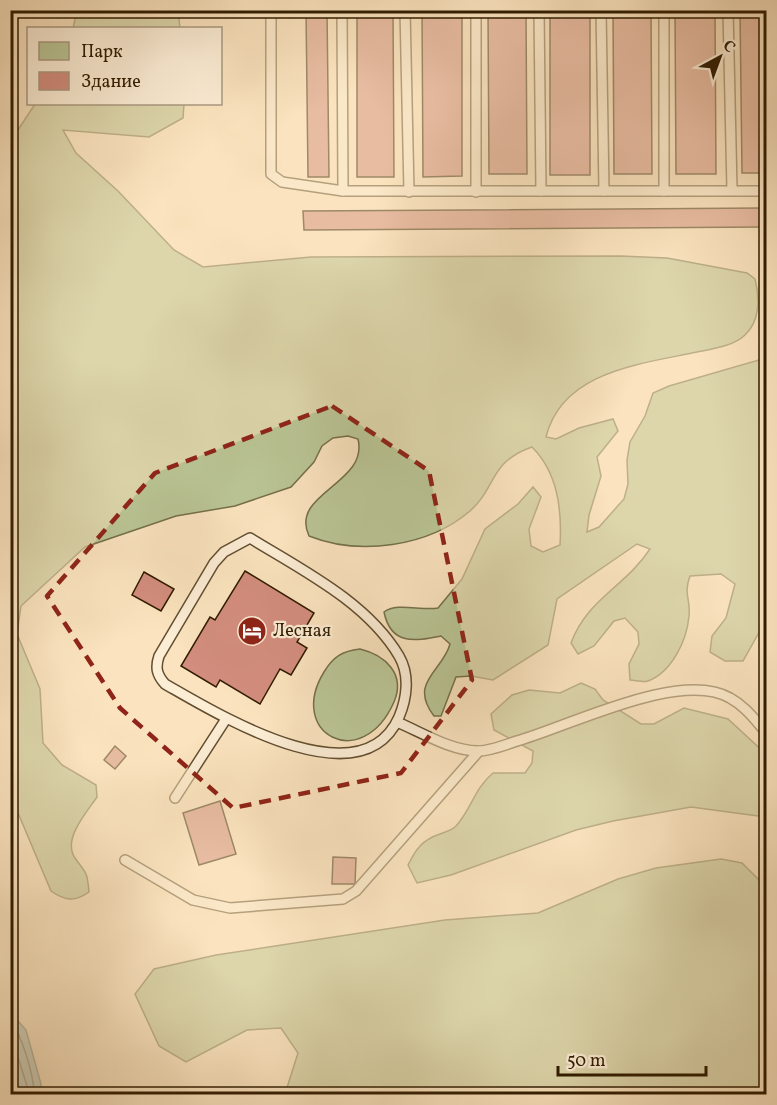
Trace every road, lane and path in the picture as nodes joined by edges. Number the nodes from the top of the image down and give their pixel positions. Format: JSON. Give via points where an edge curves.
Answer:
{"nodes":[{"id":1,"x":271,"y":10,"type":"edge"},
{"id":2,"x":342,"y":10,"type":"edge"},
{"id":3,"x":405,"y":10,"type":"edge"},
{"id":4,"x":476,"y":10,"type":"edge"},
{"id":5,"x":539,"y":10,"type":"edge"},
{"id":6,"x":601,"y":10,"type":"edge"},
{"id":7,"x":664,"y":10,"type":"edge"},
{"id":8,"x":728,"y":10,"type":"edge"},
{"id":9,"x":732,"y":190,"type":"junction"},
{"id":10,"x":343,"y":191,"type":"junction"},
{"id":11,"x":604,"y":191,"type":"junction"},
{"id":12,"x":664,"y":191,"type":"junction"},
{"id":13,"x":766,"y":191,"type":"edge"},
{"id":14,"x":409,"y":192,"type":"junction"},
{"id":15,"x":476,"y":192,"type":"junction"},
{"id":16,"x":541,"y":192,"type":"junction"},
{"id":17,"x":226,"y":719,"type":"junction"},
{"id":18,"x":397,"y":722,"type":"junction"},
{"id":19,"x":766,"y":732,"type":"edge"},
{"id":20,"x":479,"y":751,"type":"junction"},
{"id":21,"x":175,"y":798,"type":"dead end"},
{"id":22,"x":125,"y":860,"type":"dead end"}],
"edges":[{"from":1,"to":10,"type":"lane","via":[[272,174],[282,182]]},
{"from":2,"to":10,"type":"lane"},
{"from":3,"to":14,"type":"lane"},
{"from":4,"to":15,"type":"lane"},
{"from":5,"to":16,"type":"lane"},
{"from":6,"to":11,"type":"lane"},
{"from":7,"to":12,"type":"lane"},
{"from":8,"to":9,"type":"lane"},
{"from":9,"to":12,"type":"lane"},
{"from":9,"to":13,"type":"lane"},
{"from":10,"to":14,"type":"lane"},
{"from":11,"to":12,"type":"lane"},
{"from":11,"to":16,"type":"lane"},
{"from":14,"to":15,"type":"lane"},
{"from":15,"to":16,"type":"lane"},
{"from":17,"to":18,"type":"lane","via":[[280,741],[351,755],[379,742]]},
{"from":17,"to":18,"type":"lane","via":[[165,684],[156,664],[214,563],[224,552],[250,538],[347,601],[393,647],[404,667],[406,681]]},
{"from":17,"to":21,"type":"lane"},
{"from":18,"to":20,"type":"lane","via":[[462,749]]},
{"from":19,"to":20,"type":"lane","via":[[731,698],[686,688]]},
{"from":20,"to":22,"type":"lane","via":[[356,891],[343,899],[230,908],[193,900]]}]}
